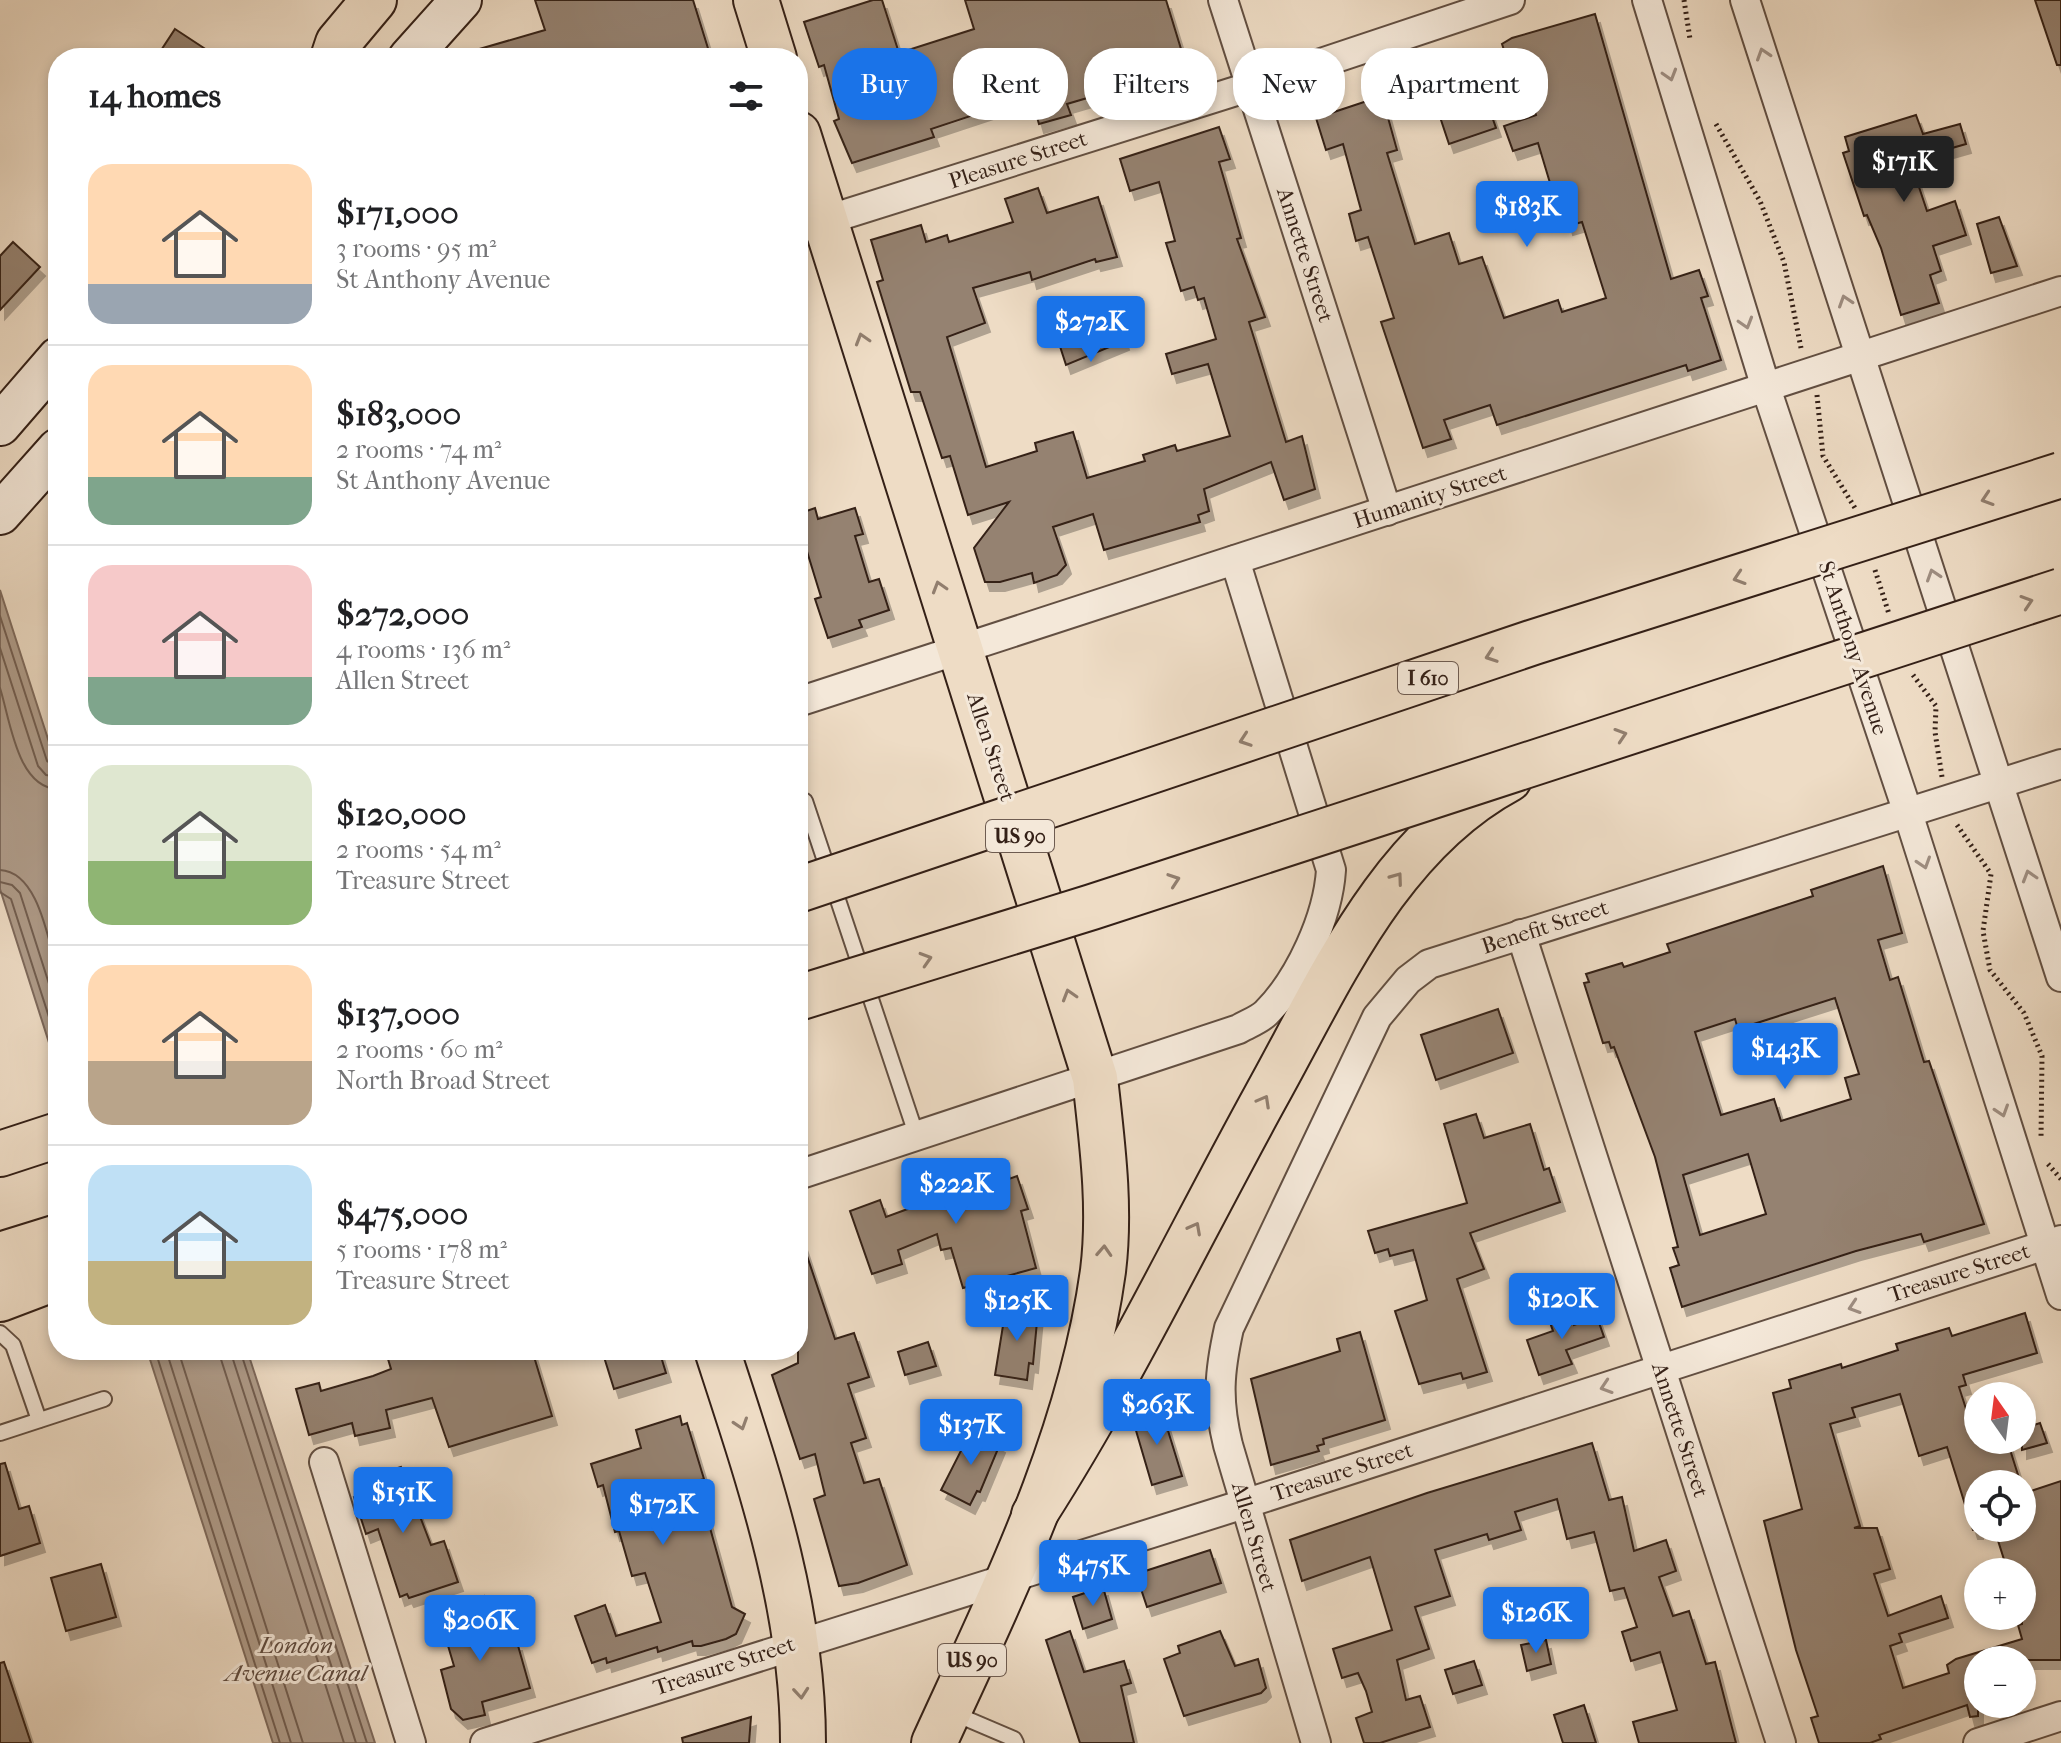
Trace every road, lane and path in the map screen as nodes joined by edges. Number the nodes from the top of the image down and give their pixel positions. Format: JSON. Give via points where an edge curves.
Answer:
{"nodes":[{"id":1,"x":374,"y":0,"type":"edge"},
{"id":2,"x":461,"y":0,"type":"edge"},
{"id":3,"x":756,"y":0,"type":"edge"},
{"id":4,"x":1223,"y":0,"type":"edge"},
{"id":5,"x":1510,"y":0,"type":"edge"},
{"id":6,"x":1647,"y":0,"type":"edge"},
{"id":7,"x":1745,"y":0,"type":"edge"},
{"id":8,"x":335,"y":48,"type":"edge"},
{"id":9,"x":418,"y":48,"type":"edge"},
{"id":10,"x":771,"y":48,"type":"edge"},
{"id":11,"x":1239,"y":48,"type":"edge"},
{"id":12,"x":1345,"y":55,"type":"edge"},
{"id":13,"x":1233,"y":92,"type":"edge"},
{"id":14,"x":1263,"y":120,"type":"edge"},
{"id":15,"x":808,"y":199,"type":"edge"},
{"id":16,"x":812,"y":225,"type":"edge"},
{"id":17,"x":2061,"y":291,"type":"edge"},
{"id":18,"x":1863,"y":356,"type":"junction"},
{"id":19,"x":48,"y":370,"type":"edge"},
{"id":20,"x":1766,"y":388,"type":"junction"},
{"id":21,"x":0,"y":425,"type":"edge"},
{"id":22,"x":48,"y":460,"type":"edge"},
{"id":23,"x":2061,"y":475,"type":"edge"},
{"id":24,"x":1387,"y":511,"type":"junction"},
{"id":25,"x":0,"y":514,"type":"edge"},
{"id":26,"x":1235,"y":560,"type":"junction"},
{"id":27,"x":2061,"y":591,"type":"edge"},
{"id":28,"x":958,"y":650,"type":"junction"},
{"id":29,"x":808,"y":699,"type":"edge"},
{"id":30,"x":1546,"y":759,"type":"junction"},
{"id":31,"x":2061,"y":764,"type":"edge"},
{"id":32,"x":2000,"y":782,"type":"junction"},
{"id":33,"x":1949,"y":797,"type":"junction"},
{"id":34,"x":808,"y":810,"type":"edge"},
{"id":35,"x":1907,"y":810,"type":"junction"},
{"id":36,"x":808,"y":887,"type":"edge"},
{"id":37,"x":1521,"y":934,"type":"junction"},
{"id":38,"x":2061,"y":977,"type":"edge"},
{"id":39,"x":808,"y":995,"type":"edge"},
{"id":40,"x":1095,"y":1078,"type":"junction"},
{"id":41,"x":917,"y":1137,"type":"junction"},
{"id":42,"x":48,"y":1138,"type":"edge"},
{"id":43,"x":0,"y":1154,"type":"edge"},
{"id":44,"x":808,"y":1172,"type":"edge"},
{"id":45,"x":2061,"y":1179,"type":"edge"},
{"id":46,"x":48,"y":1240,"type":"edge"},
{"id":47,"x":2053,"y":1243,"type":"edge"},
{"id":48,"x":0,"y":1255,"type":"edge"},
{"id":49,"x":48,"y":1281,"type":"edge"},
{"id":50,"x":2061,"y":1295,"type":"edge"},
{"id":51,"x":0,"y":1299,"type":"edge"},
{"id":52,"x":1229,"y":1328,"type":"joint"},
{"id":53,"x":0,"y":1333,"type":"edge"},
{"id":54,"x":720,"y":1360,"type":"edge"},
{"id":55,"x":1660,"y":1370,"type":"junction"},
{"id":56,"x":104,"y":1399,"type":"dead end"},
{"id":57,"x":39,"y":1420,"type":"junction"},
{"id":58,"x":0,"y":1433,"type":"edge"},
{"id":59,"x":324,"y":1462,"type":"dead end"},
{"id":60,"x":1244,"y":1504,"type":"junction"},
{"id":61,"x":1034,"y":1515,"type":"junction"},
{"id":62,"x":1010,"y":1577,"type":"junction"},
{"id":63,"x":796,"y":1643,"type":"junction"},
{"id":64,"x":2061,"y":1716,"type":"edge"},
{"id":65,"x":941,"y":1727,"type":"edge"},
{"id":66,"x":411,"y":1743,"type":"edge"},
{"id":67,"x":485,"y":1743,"type":"edge"},
{"id":68,"x":803,"y":1743,"type":"edge"},
{"id":69,"x":1016,"y":1743,"type":"edge"},
{"id":70,"x":1316,"y":1743,"type":"edge"},
{"id":71,"x":1781,"y":1743,"type":"edge"},
{"id":72,"x":1978,"y":1743,"type":"edge"}],
"edges":[{"from":1,"to":8,"type":"main road"},
{"from":2,"to":9,"type":"main road"},
{"from":3,"to":10,"type":"main road"},
{"from":4,"to":11,"type":"street","name":"Annette Street"},
{"from":5,"to":12,"type":"street","name":"Pleasure Street"},
{"from":6,"to":20,"type":"street","name":"St Anthony Avenue","one_way":true},
{"from":18,"to":7,"type":"street","one_way":true},
{"from":13,"to":16,"type":"street","name":"Pleasure Street"},
{"from":14,"to":24,"type":"street","name":"Annette Street"},
{"from":15,"to":16,"type":"main road","name":"Allen Street","number":"US 90"},
{"from":28,"to":16,"type":"main road","name":"Allen Street","number":"US 90","one_way":true},
{"from":17,"to":18,"type":"street","name":"Humanity Street"},
{"from":18,"to":20,"type":"street","name":"Humanity Street"},
{"from":32,"to":18,"type":"street","one_way":true},
{"from":19,"to":21,"type":"main road"},
{"from":20,"to":24,"type":"street","name":"Humanity Street"},
{"from":20,"to":35,"type":"street","name":"St Anthony Avenue"},
{"from":22,"to":25,"type":"main road"},
{"from":23,"to":36,"type":"main road","number":"I 610","one_way":true,"bridge":true,"via":[[1534,642]]},
{"from":24,"to":26,"type":"street","name":"Humanity Street"},
{"from":26,"to":28,"type":"street","name":"Humanity Street"},
{"from":26,"to":40,"type":"street","via":[[1331,870],[1329,900],[1311,944],[1265,1014],[1239,1029]]},
{"from":30,"to":27,"type":"main road","one_way":true,"bridge":true},
{"from":28,"to":29,"type":"street","name":"Humanity Street"},
{"from":40,"to":28,"type":"main road","name":"Allen Street","number":"US 90","one_way":true},
{"from":39,"to":30,"type":"main road","one_way":true,"bridge":true},
{"from":61,"to":30,"type":"main road","one_way":true,"bridge":true,"via":[[1087,1432],[1348,949],[1410,859],[1440,826],[1475,798]]},
{"from":31,"to":32,"type":"street","name":"Benefit Street"},
{"from":32,"to":33,"type":"street","name":"Benefit Street"},
{"from":38,"to":32,"type":"street","one_way":true},
{"from":33,"to":35,"type":"street","name":"Benefit Street"},
{"from":33,"to":45,"type":"path","via":[[1957,825],[1991,874],[1983,931],[1990,970],[2024,1013],[2042,1056],[2041,1141],[2048,1164]]},
{"from":34,"to":41,"type":"lane"},
{"from":35,"to":37,"type":"street","name":"Benefit Street"},
{"from":35,"to":47,"type":"street","name":"St Anthony Avenue","one_way":true},
{"from":37,"to":52,"type":"street","name":"Benefit Street","via":[[1429,964],[1377,1017]]},
{"from":37,"to":55,"type":"street","name":"Annette Street"},
{"from":40,"to":41,"type":"street"},
{"from":61,"to":40,"type":"main road","name":"Allen Street","number":"US 90","one_way":true,"via":[[1090,1337],[1103,1270],[1105,1176]]},
{"from":41,"to":44,"type":"street"},
{"from":42,"to":43,"type":"main road"},
{"from":46,"to":48,"type":"main road"},
{"from":47,"to":50,"type":"street","name":"St Anthony Avenue"},
{"from":47,"to":55,"type":"street","name":"Treasure Street","one_way":true},
{"from":49,"to":51,"type":"main road"},
{"from":52,"to":60,"type":"street","name":"Allen Street","via":[[1219,1374],[1221,1414]]},
{"from":53,"to":57,"type":"lane","via":[[13,1345]]},
{"from":54,"to":63,"type":"main road","one_way":true,"via":[[774,1530]]},
{"from":55,"to":60,"type":"street","name":"Treasure Street","one_way":true},
{"from":55,"to":71,"type":"street","name":"Annette Street"},
{"from":56,"to":57,"type":"lane"},
{"from":57,"to":58,"type":"lane"},
{"from":59,"to":66,"type":"street"},
{"from":60,"to":62,"type":"street","name":"Treasure Street"},
{"from":60,"to":70,"type":"street","name":"Allen Street"},
{"from":61,"to":62,"type":"main road","number":"US 90"},
{"from":62,"to":63,"type":"street","name":"Treasure Street"},
{"from":62,"to":65,"type":"main road","number":"US 90"},
{"from":63,"to":67,"type":"street","name":"Treasure Street"},
{"from":63,"to":68,"type":"main road","one_way":true},
{"from":64,"to":72,"type":"street"},
{"from":65,"to":69,"type":"lane"}]}
